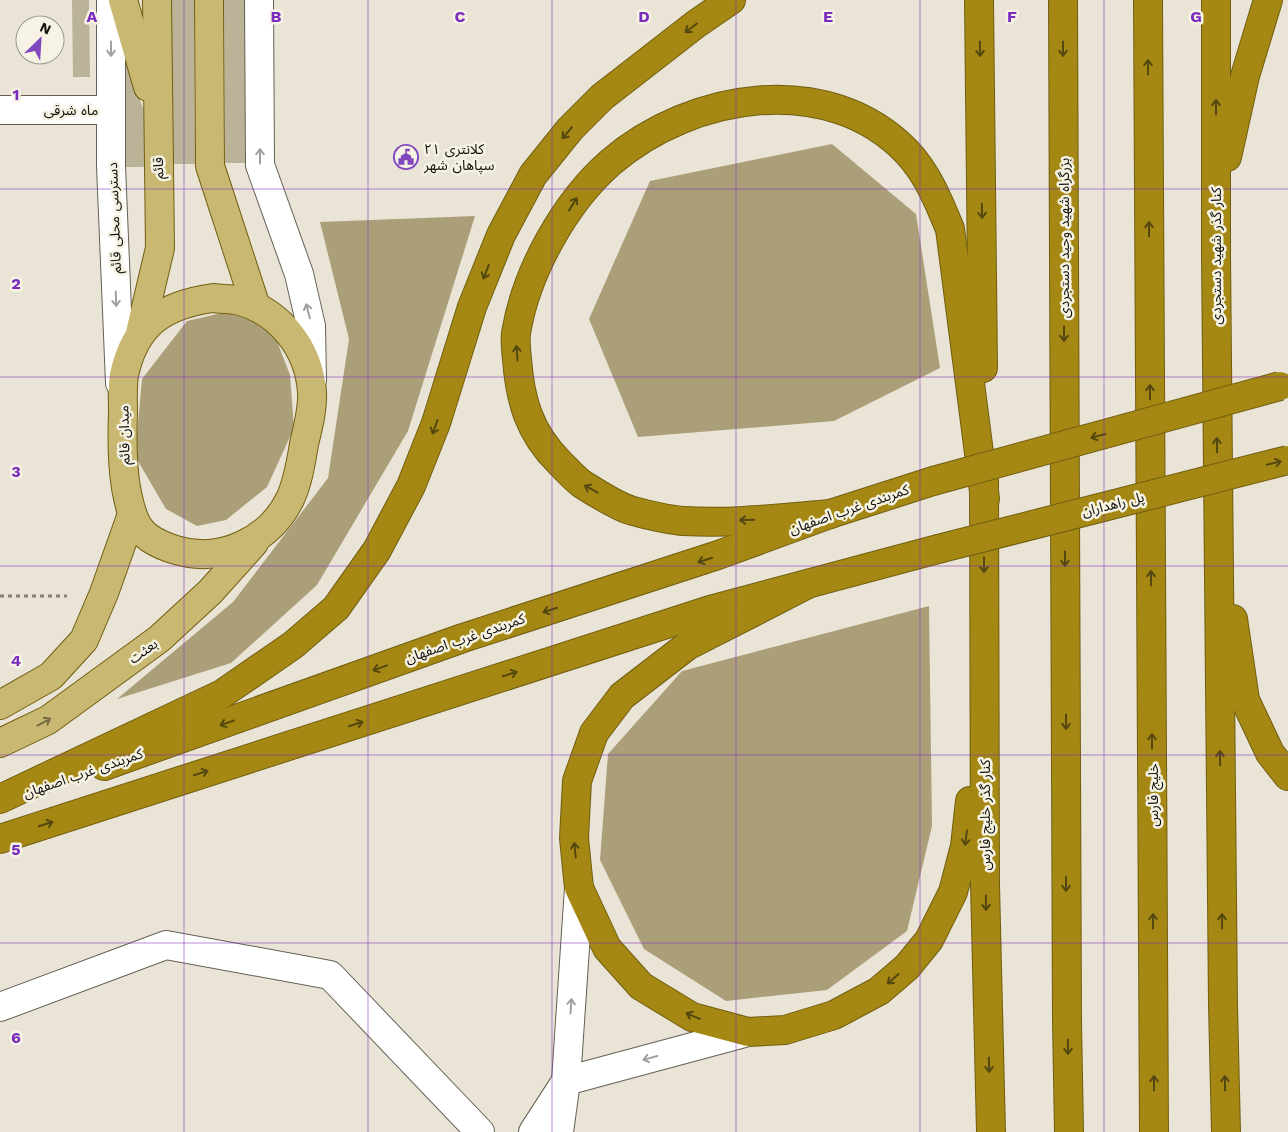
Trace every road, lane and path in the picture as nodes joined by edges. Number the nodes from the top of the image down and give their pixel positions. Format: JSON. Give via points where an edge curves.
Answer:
{"nodes":[{"id":1,"x":111,"y":0,"type":"edge"},
{"id":2,"x":123,"y":0,"type":"edge"},
{"id":3,"x":157,"y":0,"type":"edge"},
{"id":4,"x":209,"y":0,"type":"edge"},
{"id":5,"x":259,"y":0,"type":"edge"},
{"id":6,"x":731,"y":0,"type":"edge"},
{"id":7,"x":979,"y":0,"type":"edge"},
{"id":8,"x":1063,"y":0,"type":"edge"},
{"id":9,"x":1148,"y":0,"type":"edge"},
{"id":10,"x":1216,"y":0,"type":"edge"},
{"id":11,"x":1268,"y":0,"type":"edge"},
{"id":12,"x":0,"y":110,"type":"edge"},
{"id":13,"x":111,"y":110,"type":"junction"},
{"id":14,"x":158,"y":119,"type":"junction"},
{"id":15,"x":1216,"y":210,"type":"junction"},
{"id":16,"x":256,"y":307,"type":"junction"},
{"id":17,"x":140,"y":334,"type":"junction"},
{"id":18,"x":1285,"y":385,"type":"edge"},
{"id":19,"x":312,"y":394,"type":"junction"},
{"id":20,"x":122,"y":436,"type":"junction"},
{"id":21,"x":1288,"y":460,"type":"edge"},
{"id":22,"x":984,"y":499,"type":"junction"},
{"id":23,"x":1218,"y":511,"type":"junction"},
{"id":24,"x":132,"y":514,"type":"junction"},
{"id":25,"x":830,"y":514,"type":"junction"},
{"id":26,"x":264,"y":532,"type":"junction"},
{"id":27,"x":806,"y":584,"type":"junction"},
{"id":28,"x":0,"y":596,"type":"edge"},
{"id":29,"x":66,"y":596,"type":"dead end"},
{"id":30,"x":984,"y":686,"type":"junction"},
{"id":31,"x":0,"y":705,"type":"edge"},
{"id":32,"x":0,"y":743,"type":"edge"},
{"id":33,"x":1288,"y":776,"type":"edge"},
{"id":34,"x":0,"y":800,"type":"edge"},
{"id":35,"x":0,"y":839,"type":"edge"},
{"id":36,"x":579,"y":888,"type":"junction"},
{"id":37,"x":0,"y":1007,"type":"edge"},
{"id":38,"x":748,"y":1032,"type":"junction"},
{"id":39,"x":566,"y":1081,"type":"junction"},
{"id":40,"x":480,"y":1132,"type":"edge"},
{"id":41,"x":533,"y":1132,"type":"edge"},
{"id":42,"x":559,"y":1132,"type":"edge"},
{"id":43,"x":991,"y":1132,"type":"edge"},
{"id":44,"x":1069,"y":1132,"type":"edge"},
{"id":45,"x":1154,"y":1132,"type":"edge"},
{"id":46,"x":1226,"y":1132,"type":"edge"}],
"edges":[{"from":1,"to":13,"type":"street","name":"دسترسی محلی قائم","one_way":true},
{"from":2,"to":14,"type":"main road"},
{"from":3,"to":14,"type":"main road","name":"قائم"},
{"from":4,"to":16,"type":"main road","via":[[210,166]]},
{"from":19,"to":5,"type":"street","one_way":true,"via":[[312,326],[299,274],[260,165]]},
{"from":6,"to":34,"type":"highway","one_way":true,"via":[[602,97],[570,129],[533,175],[501,235],[472,306],[436,423],[411,486],[377,550],[336,608],[293,645],[222,694]]},
{"from":7,"to":22,"type":"highway","one_way":true},
{"from":8,"to":44,"type":"highway","name":"بزرگراه شهید وحید دستجردی","one_way":true},
{"from":45,"to":9,"type":"highway","name":"خلیج فارس","one_way":true},
{"from":15,"to":10,"type":"highway","name":"کنار گذر شهید دستجردی","one_way":true},
{"from":11,"to":15,"type":"highway","via":[[1245,76]]},
{"from":12,"to":13,"type":"street","name":"ماه شرقی"},
{"from":13,"to":20,"type":"street","name":"دسترسی محلی قائم","one_way":true},
{"from":14,"to":17,"type":"main road","name":"قائم","via":[[160,248]]},
{"from":23,"to":15,"type":"highway","name":"کنار گذر شهید دستجردی","one_way":true},
{"from":16,"to":17,"type":"main road","name":"میدان قائم","via":[[235,300],[213,298],[192,301],[171,308]]},
{"from":16,"to":19,"type":"main road","name":"میدان قائم","via":[[274,318],[302,352],[310,372]]},
{"from":17,"to":20,"type":"main road","name":"میدان قائم","via":[[124,376]]},
{"from":18,"to":25,"type":"highway","name":"کمربندی غرب اصفهان","one_way":true,"bridge":true,"via":[[933,481]]},
{"from":19,"to":26,"type":"main road","name":"میدان قائم","via":[[311,414],[291,498]]},
{"from":20,"to":24,"type":"main road","name":"میدان قائم"},
{"from":27,"to":21,"type":"highway","name":"پل راهداران","one_way":true,"bridge":true},
{"from":25,"to":22,"type":"highway","one_way":true,"via":[[682,521],[629,510],[581,483],[545,448],[527,416],[518,378],[515,335],[527,288],[546,247],[577,197],[612,162],[646,138],[689,115],[728,104],[778,98],[812,102],[848,112],[882,130],[908,153],[933,188],[950,229]]},
{"from":22,"to":30,"type":"highway","name":"کنار گذر خلیج فارس","one_way":true},
{"from":23,"to":33,"type":"highway","via":[[1245,700],[1270,753]]},
{"from":46,"to":23,"type":"highway","one_way":true},
{"from":24,"to":26,"type":"main road","name":"میدان قائم","via":[[146,537],[182,552],[226,552]]},
{"from":24,"to":31,"type":"main road","via":[[84,640],[51,676]]},
{"from":25,"to":34,"type":"highway","name":"کمربندی غرب اصفهان","one_way":true},
{"from":32,"to":26,"type":"main road","name":"بعثت","one_way":true,"via":[[48,720],[159,639],[210,592]]},
{"from":35,"to":27,"type":"highway","one_way":true,"via":[[710,610]]},
{"from":36,"to":27,"type":"highway","one_way":true,"via":[[574,838],[577,781],[594,733],[622,696],[687,646]]},
{"from":28,"to":29,"type":"path"},
{"from":30,"to":38,"type":"highway","one_way":true,"via":[[965,846],[953,892],[929,940],[907,967],[879,991],[834,1015],[785,1030]]},
{"from":30,"to":43,"type":"highway","name":"کنار گذر خلیج فارس","one_way":true},
{"from":38,"to":36,"type":"highway","one_way":true,"via":[[692,1018],[641,986],[607,948]]},
{"from":39,"to":36,"type":"street","one_way":true},
{"from":37,"to":40,"type":"street","via":[[166,945],[330,975]]},
{"from":38,"to":39,"type":"street","one_way":true},
{"from":39,"to":41,"type":"street"},
{"from":39,"to":42,"type":"street"}]}
